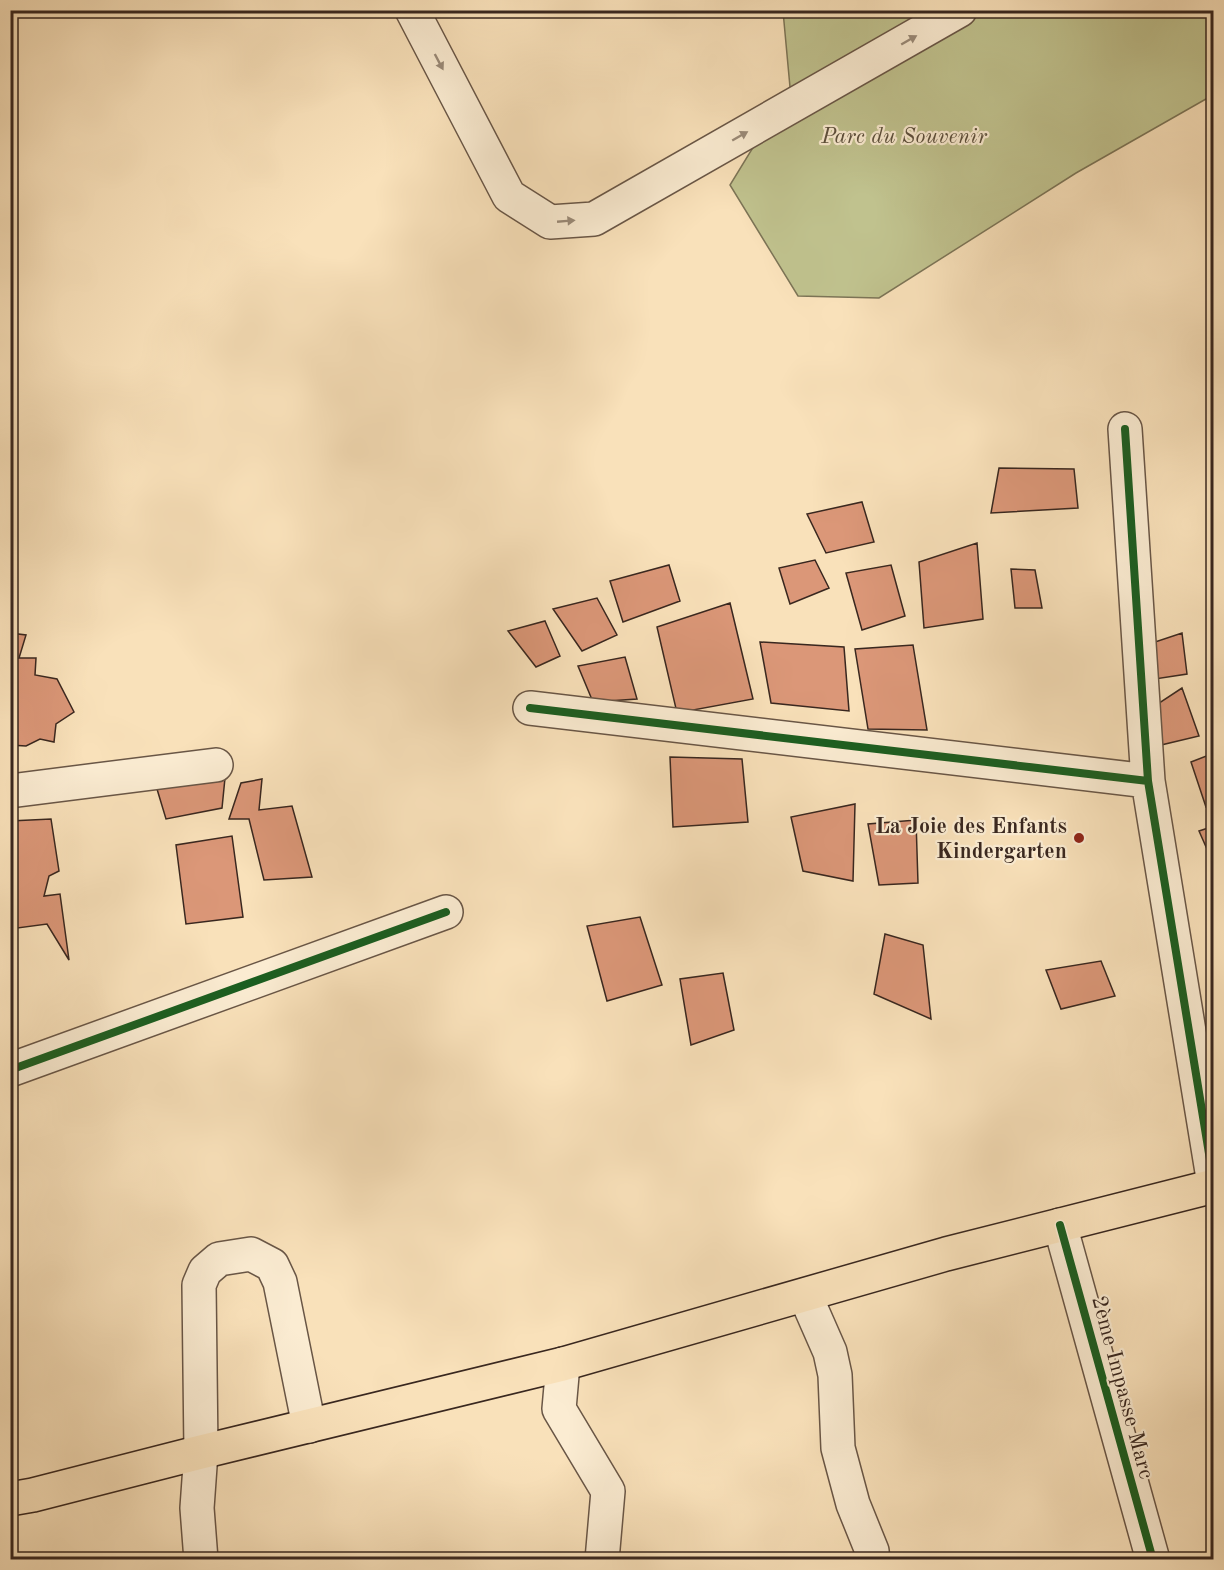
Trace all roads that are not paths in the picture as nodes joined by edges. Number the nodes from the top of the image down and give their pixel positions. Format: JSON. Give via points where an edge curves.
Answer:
{"nodes":[{"id":1,"x":412,"y":10,"type":"edge"},
{"id":2,"x":960,"y":10,"type":"edge"},
{"id":3,"x":1125,"y":429,"type":"dead end"},
{"id":4,"x":530,"y":708,"type":"dead end"},
{"id":5,"x":216,"y":765,"type":"dead end"},
{"id":6,"x":1148,"y":781,"type":"junction"},
{"id":7,"x":10,"y":792,"type":"edge"},
{"id":8,"x":446,"y":912,"type":"dead end"},
{"id":9,"x":10,"y":1070,"type":"edge"},
{"id":10,"x":1214,"y":1185,"type":"edge"},
{"id":11,"x":1060,"y":1225,"type":"junction"},
{"id":12,"x":805,"y":1295,"type":"junction"},
{"id":13,"x":563,"y":1364,"type":"junction"},
{"id":14,"x":309,"y":1426,"type":"junction"},
{"id":15,"x":201,"y":1452,"type":"junction"},
{"id":16,"x":10,"y":1499,"type":"edge"},
{"id":17,"x":201,"y":1560,"type":"edge"},
{"id":18,"x":602,"y":1560,"type":"edge"},
{"id":19,"x":873,"y":1560,"type":"edge"},
{"id":20,"x":1153,"y":1560,"type":"edge"}],
"edges":[{"from":1,"to":2,"type":"street","one_way":true,"via":[[509,196],[550,222],[594,219]]},
{"from":3,"to":6,"type":"street"},
{"from":4,"to":6,"type":"street"},
{"from":5,"to":7,"type":"street"},
{"from":6,"to":10,"type":"street"},
{"from":8,"to":9,"type":"street"},
{"from":10,"to":11,"type":"main road"},
{"from":11,"to":12,"type":"main road"},
{"from":11,"to":20,"type":"street","name":"2ème Impasse Marc"},
{"from":12,"to":13,"type":"main road"},
{"from":12,"to":19,"type":"street","via":[[830,1352],[835,1375],[838,1448]]},
{"from":13,"to":14,"type":"main road"},
{"from":13,"to":18,"type":"street","via":[[559,1409],[608,1491]]},
{"from":14,"to":15,"type":"main road"},
{"from":14,"to":15,"type":"street","via":[[280,1282],[272,1265],[251,1254],[219,1259],[205,1271],[199,1286]]},
{"from":15,"to":16,"type":"main road"},
{"from":15,"to":17,"type":"street","via":[[197,1508]]}]}
